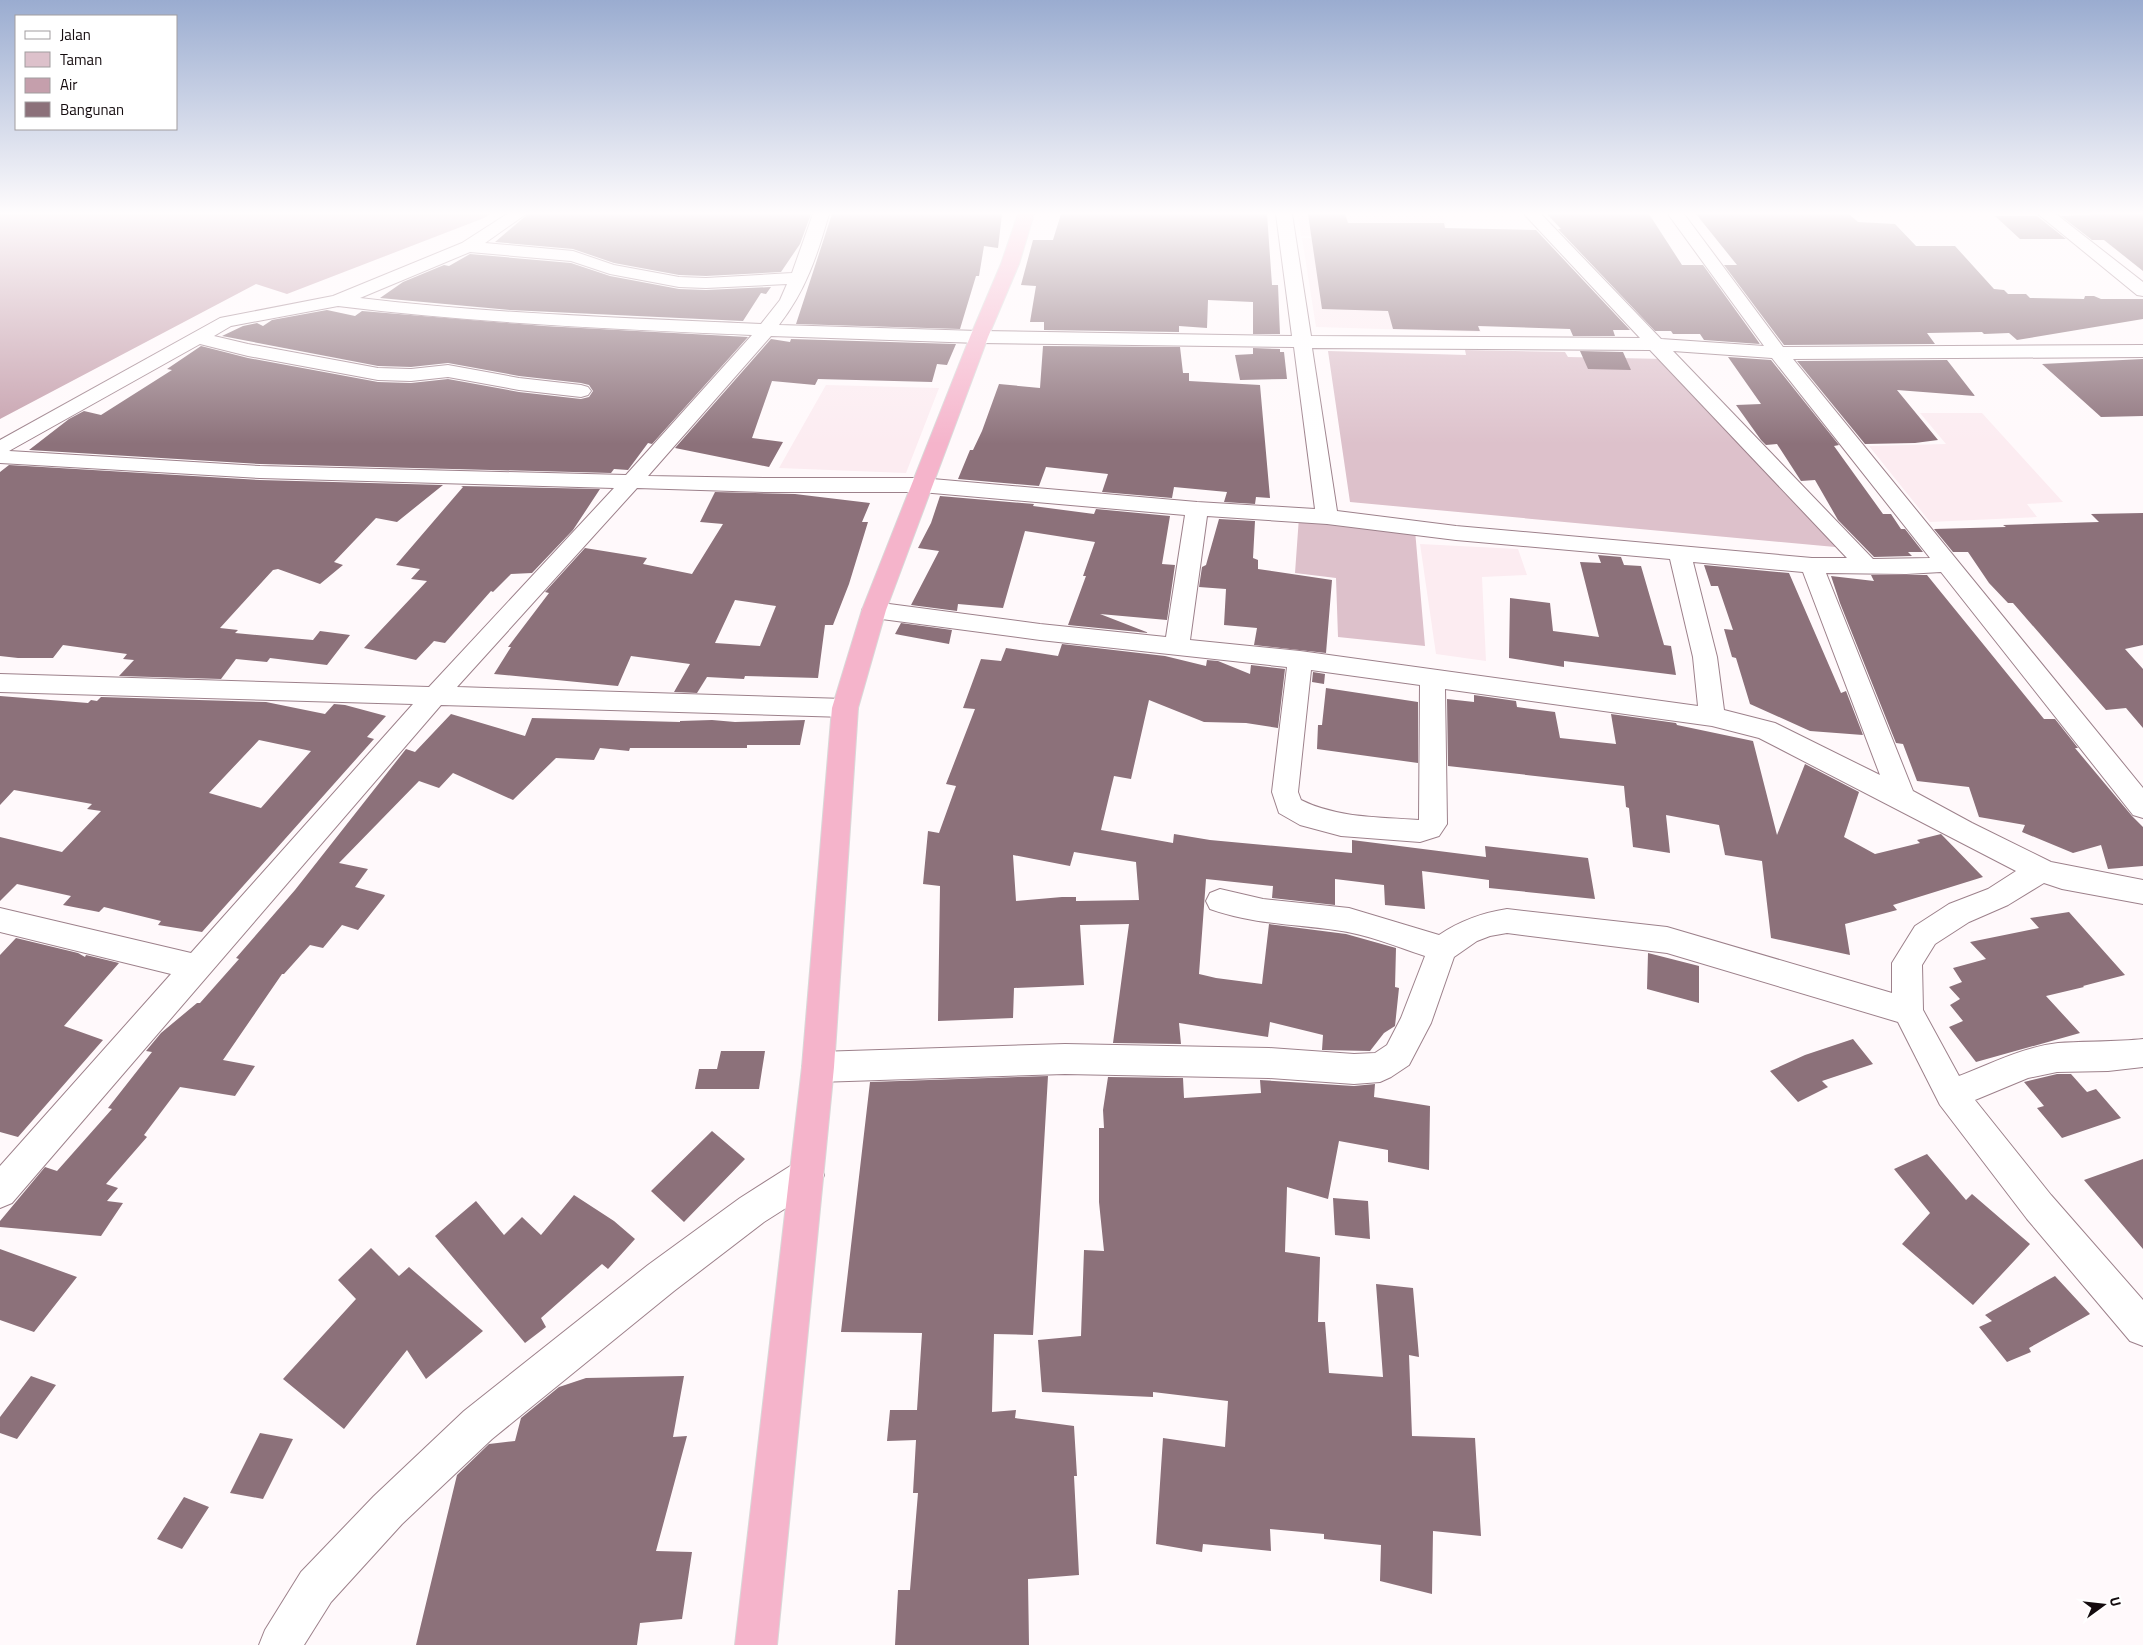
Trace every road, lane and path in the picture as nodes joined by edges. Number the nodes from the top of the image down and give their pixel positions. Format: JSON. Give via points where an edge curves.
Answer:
{"nodes":[{"id":1,"x":363,"y":291,"type":"edge"},
{"id":2,"x":793,"y":291,"type":"edge"},
{"id":3,"x":999,"y":291,"type":"edge"},
{"id":4,"x":1295,"y":291,"type":"edge"},
{"id":5,"x":1605,"y":291,"type":"edge"},
{"id":6,"x":1732,"y":291,"type":"edge"},
{"id":7,"x":338,"y":301,"type":"junction"},
{"id":8,"x":766,"y":330,"type":"junction"},
{"id":9,"x":979,"y":337,"type":"junction"},
{"id":10,"x":199,"y":338,"type":"junction"},
{"id":11,"x":1303,"y":342,"type":"junction"},
{"id":12,"x":1656,"y":344,"type":"junction"},
{"id":13,"x":2143,"y":351,"type":"edge"},
{"id":14,"x":1778,"y":353,"type":"junction"},
{"id":15,"x":582,"y":391,"type":"dead end"},
{"id":16,"x":0,"y":448,"type":"edge"},
{"id":17,"x":0,"y":458,"type":"edge"},
{"id":18,"x":631,"y":482,"type":"junction"},
{"id":19,"x":921,"y":485,"type":"junction"},
{"id":20,"x":1197,"y":509,"type":"junction"},
{"id":21,"x":1327,"y":517,"type":"junction"},
{"id":22,"x":1679,"y":552,"type":"junction"},
{"id":23,"x":1948,"y":564,"type":"junction"},
{"id":24,"x":1812,"y":565,"type":"junction"},
{"id":25,"x":1868,"y":567,"type":"junction"},
{"id":26,"x":874,"y":610,"type":"junction"},
{"id":27,"x":1177,"y":647,"type":"junction"},
{"id":28,"x":1300,"y":660,"type":"junction"},
{"id":29,"x":1432,"y":678,"type":"junction"},
{"id":30,"x":0,"y":683,"type":"edge"},
{"id":31,"x":434,"y":697,"type":"junction"},
{"id":32,"x":845,"y":708,"type":"junction"},
{"id":33,"x":1712,"y":717,"type":"junction"},
{"id":34,"x":1902,"y":798,"type":"junction"},
{"id":35,"x":2143,"y":807,"type":"edge"},
{"id":36,"x":2041,"y":870,"type":"junction"},
{"id":37,"x":2143,"y":892,"type":"edge"},
{"id":38,"x":1220,"y":901,"type":"dead end"},
{"id":39,"x":0,"y":920,"type":"edge"},
{"id":40,"x":1442,"y":949,"type":"junction"},
{"id":41,"x":196,"y":968,"type":"junction"},
{"id":42,"x":1908,"y":1011,"type":"junction"},
{"id":43,"x":2143,"y":1053,"type":"edge"},
{"id":44,"x":818,"y":1067,"type":"junction"},
{"id":45,"x":1951,"y":1094,"type":"junction"},
{"id":46,"x":807,"y":1175,"type":"junction"},
{"id":47,"x":0,"y":1192,"type":"edge"},
{"id":48,"x":2143,"y":1328,"type":"edge"},
{"id":49,"x":280,"y":1645,"type":"edge"},
{"id":50,"x":756,"y":1645,"type":"edge"}],
"edges":[{"from":1,"to":7,"type":"street"},
{"from":2,"to":8,"type":"street"},
{"from":3,"to":9,"type":"highway"},
{"from":4,"to":11,"type":"street"},
{"from":5,"to":12,"type":"street"},
{"from":6,"to":14,"type":"street"},
{"from":7,"to":8,"type":"street","via":[[578,321]]},
{"from":7,"to":10,"type":"street","via":[[232,320]]},
{"from":8,"to":9,"type":"street"},
{"from":8,"to":18,"type":"street"},
{"from":9,"to":11,"type":"street"},
{"from":9,"to":19,"type":"highway"},
{"from":10,"to":15,"type":"street","via":[[378,374],[448,371]]},
{"from":10,"to":16,"type":"street"},
{"from":11,"to":12,"type":"street"},
{"from":11,"to":21,"type":"street"},
{"from":12,"to":14,"type":"street"},
{"from":12,"to":25,"type":"street"},
{"from":13,"to":14,"type":"street"},
{"from":14,"to":23,"type":"street"},
{"from":17,"to":18,"type":"street","via":[[260,472]]},
{"from":18,"to":19,"type":"street"},
{"from":18,"to":31,"type":"street"},
{"from":19,"to":20,"type":"street"},
{"from":19,"to":26,"type":"highway"},
{"from":20,"to":21,"type":"street"},
{"from":20,"to":27,"type":"street"},
{"from":21,"to":22,"type":"street"},
{"from":22,"to":24,"type":"street"},
{"from":22,"to":33,"type":"street","via":[[1706,657]]},
{"from":23,"to":25,"type":"street"},
{"from":23,"to":35,"type":"street"},
{"from":24,"to":25,"type":"street"},
{"from":24,"to":34,"type":"street"},
{"from":26,"to":27,"type":"street"},
{"from":26,"to":32,"type":"highway"},
{"from":27,"to":28,"type":"street"},
{"from":28,"to":29,"type":"street"},
{"from":28,"to":29,"type":"street","via":[[1285,792],[1289,806],[1310,818],[1341,825],[1420,831],[1433,824]]},
{"from":29,"to":33,"type":"street"},
{"from":30,"to":31,"type":"street"},
{"from":31,"to":32,"type":"street"},
{"from":31,"to":41,"type":"street"},
{"from":32,"to":44,"type":"highway"},
{"from":33,"to":34,"type":"street","via":[[1766,730]]},
{"from":34,"to":36,"type":"street"},
{"from":36,"to":37,"type":"street"},
{"from":36,"to":42,"type":"street","via":[[1998,897],[1959,913],[1925,935],[1907,963]]},
{"from":38,"to":40,"type":"street","via":[[1253,911],[1347,920]]},
{"from":39,"to":41,"type":"street"},
{"from":40,"to":42,"type":"street","via":[[1467,932],[1506,921],[1667,940]]},
{"from":40,"to":44,"type":"street","via":[[1415,1023],[1398,1055],[1380,1067],[1354,1069],[1269,1063],[1065,1059]]},
{"from":41,"to":47,"type":"street"},
{"from":42,"to":45,"type":"street"},
{"from":43,"to":45,"type":"street","via":[[2057,1058],[2027,1064]]},
{"from":44,"to":46,"type":"highway"},
{"from":45,"to":48,"type":"street","via":[[2039,1208]]},
{"from":46,"to":49,"type":"street","via":[[752,1210],[661,1278],[478,1425],[388,1510],[316,1587]]},
{"from":46,"to":50,"type":"highway"}]}
